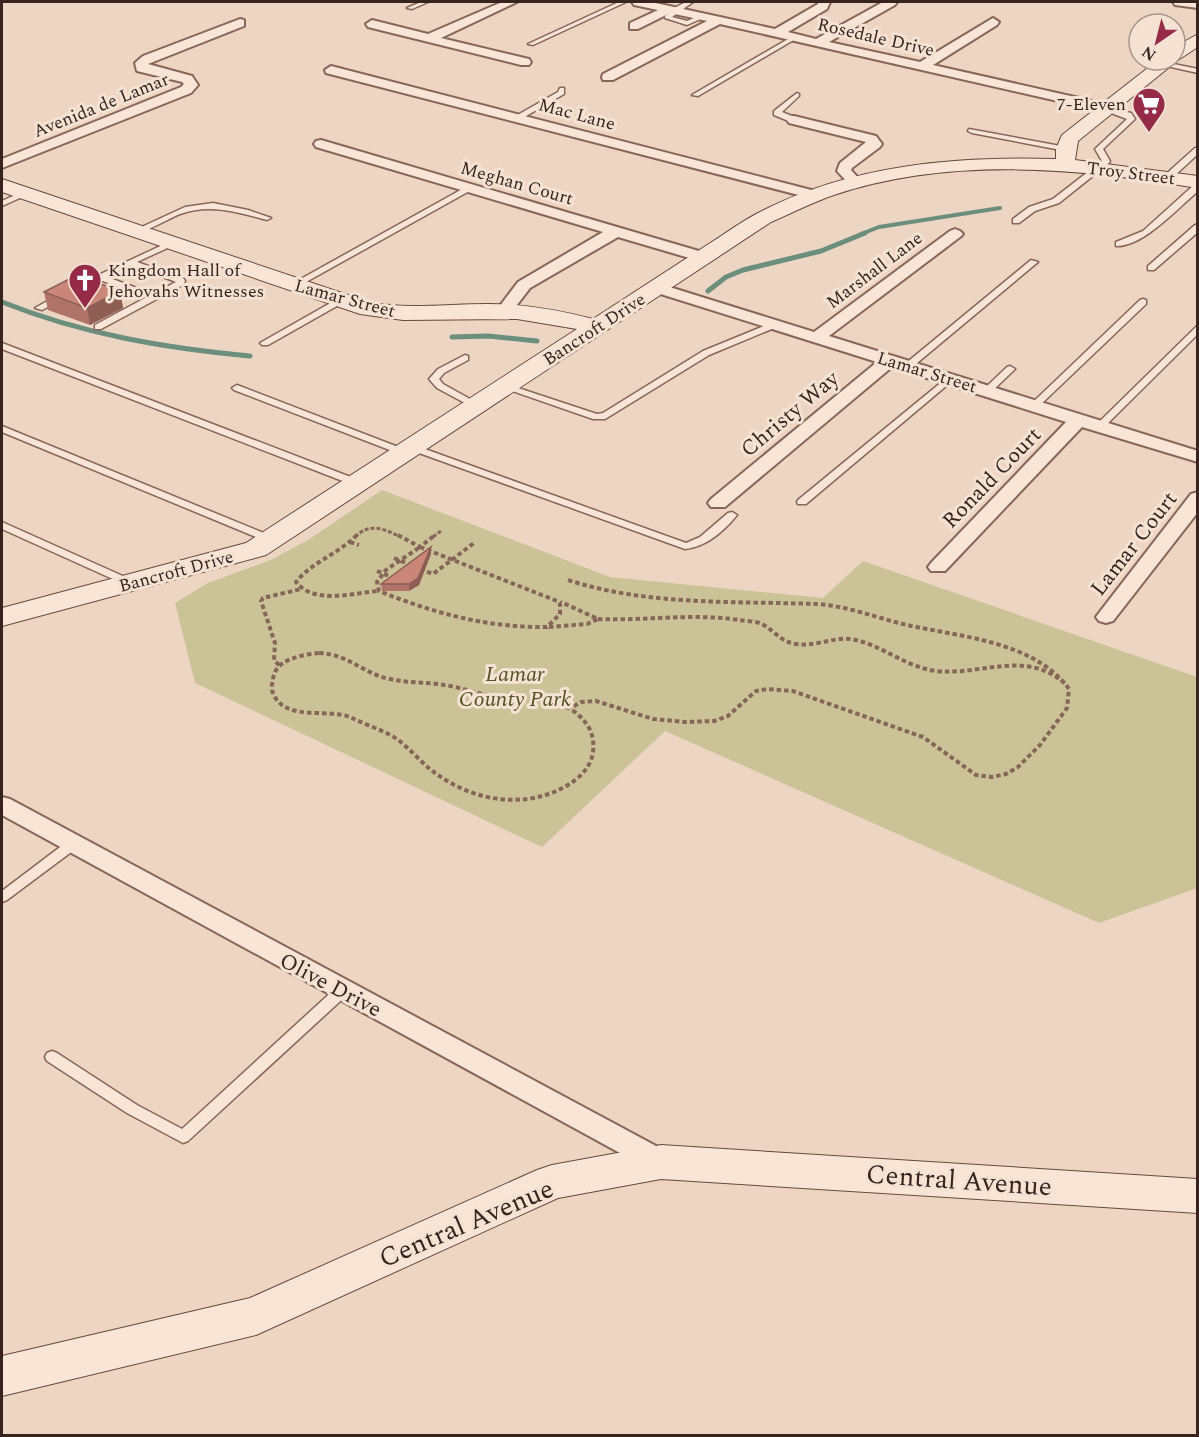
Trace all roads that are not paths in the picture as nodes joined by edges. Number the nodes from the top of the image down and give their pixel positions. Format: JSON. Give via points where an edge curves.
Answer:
{"nodes":[{"id":1,"x":425,"y":2,"type":"edge"},
{"id":2,"x":511,"y":2,"type":"edge"},
{"id":3,"x":623,"y":2,"type":"edge"},
{"id":4,"x":638,"y":2,"type":"edge"},
{"id":5,"x":690,"y":2,"type":"edge"},
{"id":6,"x":824,"y":2,"type":"edge"},
{"id":7,"x":891,"y":2,"type":"edge"},
{"id":8,"x":1179,"y":2,"type":"edge"},
{"id":9,"x":1197,"y":5,"type":"edge"},
{"id":10,"x":410,"y":8,"type":"dead end"},
{"id":11,"x":673,"y":10,"type":"junction"},
{"id":12,"x":719,"y":20,"type":"junction"},
{"id":13,"x":993,"y":22,"type":"dead end"},
{"id":14,"x":240,"y":23,"type":"dead end"},
{"id":15,"x":372,"y":24,"type":"dead end"},
{"id":16,"x":634,"y":26,"type":"dead end"},
{"id":17,"x":778,"y":33,"type":"junction"},
{"id":18,"x":795,"y":37,"type":"junction"},
{"id":19,"x":430,"y":38,"type":"junction"},
{"id":20,"x":819,"y":42,"type":"junction"},
{"id":21,"x":531,"y":44,"type":"dead end"},
{"id":22,"x":525,"y":62,"type":"dead end"},
{"id":23,"x":923,"y":66,"type":"junction"},
{"id":24,"x":331,"y":70,"type":"dead end"},
{"id":25,"x":1153,"y":72,"type":"edge"},
{"id":26,"x":608,"y":77,"type":"dead end"},
{"id":27,"x":562,"y":89,"type":"dead end"},
{"id":28,"x":696,"y":95,"type":"dead end"},
{"id":29,"x":797,"y":95,"type":"dead end"},
{"id":30,"x":1106,"y":108,"type":"junction"},
{"id":31,"x":518,"y":117,"type":"junction"},
{"id":32,"x":794,"y":120,"type":"joint"},
{"id":33,"x":972,"y":131,"type":"dead end"},
{"id":34,"x":321,"y":144,"type":"dead end"},
{"id":35,"x":1197,"y":150,"type":"edge"},
{"id":36,"x":1065,"y":157,"type":"junction"},
{"id":37,"x":2,"y":164,"type":"edge"},
{"id":38,"x":1097,"y":168,"type":"junction"},
{"id":39,"x":1168,"y":177,"type":"junction"},
{"id":40,"x":856,"y":183,"type":"junction"},
{"id":41,"x":2,"y":184,"type":"edge"},
{"id":42,"x":1197,"y":184,"type":"edge"},
{"id":43,"x":469,"y":189,"type":"junction"},
{"id":44,"x":27,"y":193,"type":"junction"},
{"id":45,"x":814,"y":195,"type":"junction"},
{"id":46,"x":2,"y":204,"type":"edge"},
{"id":47,"x":267,"y":218,"type":"dead end"},
{"id":48,"x":1016,"y":221,"type":"dead end"},
{"id":49,"x":1197,"y":227,"type":"edge"},
{"id":50,"x":137,"y":231,"type":"junction"},
{"id":51,"x":615,"y":232,"type":"junction"},
{"id":52,"x":955,"y":234,"type":"dead end"},
{"id":53,"x":171,"y":243,"type":"junction"},
{"id":54,"x":1119,"y":244,"type":"dead end"},
{"id":55,"x":703,"y":257,"type":"junction"},
{"id":56,"x":130,"y":262,"type":"junction"},
{"id":57,"x":1034,"y":262,"type":"dead end"},
{"id":58,"x":1152,"y":268,"type":"dead end"},
{"id":59,"x":99,"y":277,"type":"junction"},
{"id":60,"x":294,"y":285,"type":"junction"},
{"id":61,"x":657,"y":288,"type":"junction"},
{"id":62,"x":154,"y":297,"type":"junction"},
{"id":63,"x":341,"y":300,"type":"junction"},
{"id":64,"x":1143,"y":302,"type":"dead end"},
{"id":65,"x":39,"y":308,"type":"dead end"},
{"id":66,"x":504,"y":311,"type":"junction"},
{"id":67,"x":776,"y":324,"type":"junction"},
{"id":68,"x":99,"y":327,"type":"dead end"},
{"id":69,"x":596,"y":328,"type":"junction"},
{"id":70,"x":1197,"y":328,"type":"edge"},
{"id":71,"x":818,"y":337,"type":"junction"},
{"id":72,"x":265,"y":343,"type":"dead end"},
{"id":73,"x":2,"y":346,"type":"edge"},
{"id":74,"x":465,"y":358,"type":"dead end"},
{"id":75,"x":899,"y":363,"type":"junction"},
{"id":76,"x":1010,"y":369,"type":"dead end"},
{"id":77,"x":949,"y":379,"type":"junction"},
{"id":78,"x":506,"y":387,"type":"junction"},
{"id":79,"x":237,"y":388,"type":"dead end"},
{"id":80,"x":987,"y":391,"type":"junction"},
{"id":81,"x":476,"y":406,"type":"junction"},
{"id":82,"x":1034,"y":406,"type":"junction"},
{"id":83,"x":1079,"y":419,"type":"junction"},
{"id":84,"x":1100,"y":426,"type":"junction"},
{"id":85,"x":2,"y":429,"type":"edge"},
{"id":86,"x":407,"y":450,"type":"junction"},
{"id":87,"x":1197,"y":457,"type":"edge"},
{"id":88,"x":357,"y":483,"type":"junction"},
{"id":89,"x":1197,"y":498,"type":"edge"},
{"id":90,"x":802,"y":502,"type":"dead end"},
{"id":91,"x":725,"y":509,"type":"joint"},
{"id":92,"x":2,"y":525,"type":"edge"},
{"id":93,"x":272,"y":540,"type":"junction"},
{"id":94,"x":938,"y":567,"type":"dead end"},
{"id":95,"x":130,"y":583,"type":"junction"},
{"id":96,"x":4,"y":614,"type":"edge"},
{"id":97,"x":1106,"y":617,"type":"dead end"},
{"id":98,"x":2,"y":805,"type":"edge"},
{"id":99,"x":73,"y":844,"type":"junction"},
{"id":100,"x":2,"y":897,"type":"edge"},
{"id":101,"x":343,"y":990,"type":"junction"},
{"id":102,"x":52,"y":1057,"type":"dead end"},
{"id":103,"x":661,"y":1162,"type":"junction"},
{"id":104,"x":1197,"y":1197,"type":"edge"},
{"id":105,"x":2,"y":1376,"type":"edge"}],
"edges":[{"from":1,"to":10,"type":"lane"},
{"from":2,"to":19,"type":"street"},
{"from":3,"to":21,"type":"lane"},
{"from":4,"to":11,"type":"street","name":"Rosedale Drive"},
{"from":5,"to":11,"type":"lane"},
{"from":6,"to":17,"type":"street"},
{"from":7,"to":20,"type":"street"},
{"from":8,"to":9,"type":"street"},
{"from":11,"to":12,"type":"street","name":"Rosedale Drive"},
{"from":11,"to":16,"type":"street"},
{"from":12,"to":17,"type":"street","name":"Rosedale Drive"},
{"from":12,"to":26,"type":"street"},
{"from":13,"to":23,"type":"street"},
{"from":14,"to":37,"type":"street","name":"Avenida de Lamar","via":[[141,63],[149,71],[187,79],[191,83],[186,90]]},
{"from":15,"to":19,"type":"street"},
{"from":17,"to":18,"type":"street","name":"Rosedale Drive"},
{"from":18,"to":20,"type":"street","name":"Rosedale Drive"},
{"from":18,"to":28,"type":"lane"},
{"from":19,"to":22,"type":"street"},
{"from":20,"to":23,"type":"street","name":"Rosedale Drive"},
{"from":23,"to":30,"type":"street","name":"Rosedale Drive"},
{"from":24,"to":31,"type":"street","name":"Mac Lane"},
{"from":25,"to":30,"type":"street"},
{"from":27,"to":31,"type":"lane","via":[[562,93]]},
{"from":29,"to":32,"type":"lane","via":[[777,113]]},
{"from":30,"to":36,"type":"street","via":[[1069,139]]},
{"from":30,"to":38,"type":"lane","via":[[1131,119],[1099,149],[1106,160]]},
{"from":31,"to":45,"type":"street","name":"Mac Lane"},
{"from":32,"to":40,"type":"street","via":[[872,139],[875,144],[845,166],[844,171]]},
{"from":33,"to":36,"type":"lane"},
{"from":34,"to":43,"type":"street","name":"Meghan Court"},
{"from":35,"to":39,"type":"lane"},
{"from":36,"to":38,"type":"street","name":"Troy Street"},
{"from":36,"to":40,"type":"street","name":"Bancroft Drive","via":[[906,172]]},
{"from":38,"to":39,"type":"street","name":"Troy Street"},
{"from":38,"to":48,"type":"lane","via":[[1056,201],[1032,209]]},
{"from":39,"to":42,"type":"street","name":"Troy Street"},
{"from":40,"to":45,"type":"street","name":"Bancroft Drive"},
{"from":41,"to":44,"type":"street","name":"Lamar Street"},
{"from":42,"to":54,"type":"lane","via":[[1146,233]]},
{"from":43,"to":51,"type":"street","name":"Meghan Court"},
{"from":43,"to":60,"type":"lane"},
{"from":44,"to":46,"type":"lane"},
{"from":44,"to":50,"type":"street","name":"Lamar Street"},
{"from":45,"to":55,"type":"street","name":"Bancroft Drive","via":[[764,218]]},
{"from":47,"to":50,"type":"lane","via":[[207,204],[188,207]]},
{"from":49,"to":58,"type":"lane"},
{"from":50,"to":53,"type":"street","name":"Lamar Street"},
{"from":51,"to":55,"type":"street","name":"Meghan Court"},
{"from":51,"to":66,"type":"street","via":[[524,285]]},
{"from":52,"to":71,"type":"street","name":"Marshall Lane"},
{"from":53,"to":56,"type":"lane"},
{"from":53,"to":60,"type":"street","name":"Lamar Street"},
{"from":55,"to":61,"type":"street","name":"Bancroft Drive"},
{"from":56,"to":59,"type":"lane"},
{"from":56,"to":62,"type":"lane","via":[[181,281]]},
{"from":57,"to":75,"type":"lane"},
{"from":59,"to":62,"type":"lane"},
{"from":59,"to":65,"type":"lane"},
{"from":60,"to":63,"type":"street","name":"Lamar Street"},
{"from":61,"to":67,"type":"street","name":"Lamar Street"},
{"from":61,"to":69,"type":"street","name":"Bancroft Drive"},
{"from":62,"to":68,"type":"lane"},
{"from":63,"to":66,"type":"street","name":"Lamar Street","via":[[388,313],[412,315]]},
{"from":63,"to":72,"type":"lane"},
{"from":64,"to":82,"type":"lane"},
{"from":66,"to":69,"type":"street","name":"Lamar Street","via":[[538,314]]},
{"from":67,"to":71,"type":"street","name":"Lamar Street"},
{"from":67,"to":78,"type":"lane","via":[[705,353],[605,416],[596,417]]},
{"from":69,"to":78,"type":"street","name":"Bancroft Drive"},
{"from":70,"to":84,"type":"lane"},
{"from":71,"to":75,"type":"street","name":"Lamar Street"},
{"from":73,"to":88,"type":"lane"},
{"from":74,"to":81,"type":"lane","via":[[434,379]]},
{"from":75,"to":77,"type":"street","name":"Lamar Street"},
{"from":75,"to":91,"type":"street","name":"Christy Way"},
{"from":76,"to":80,"type":"lane"},
{"from":77,"to":80,"type":"street","name":"Lamar Street"},
{"from":77,"to":90,"type":"lane"},
{"from":78,"to":81,"type":"street","name":"Bancroft Drive"},
{"from":79,"to":86,"type":"lane"},
{"from":80,"to":82,"type":"street","name":"Lamar Street"},
{"from":81,"to":86,"type":"street","name":"Bancroft Drive"},
{"from":82,"to":83,"type":"street","name":"Lamar Street"},
{"from":83,"to":84,"type":"street","name":"Lamar Street"},
{"from":83,"to":94,"type":"street","name":"Ronald Court"},
{"from":84,"to":87,"type":"street","name":"Lamar Street"},
{"from":85,"to":93,"type":"lane"},
{"from":86,"to":88,"type":"street","name":"Bancroft Drive"},
{"from":86,"to":91,"type":"lane","via":[[684,546],[699,543]]},
{"from":88,"to":93,"type":"street","name":"Bancroft Drive"},
{"from":89,"to":97,"type":"street","name":"Lamar Court"},
{"from":92,"to":95,"type":"lane"},
{"from":93,"to":95,"type":"street","name":"Bancroft Drive","via":[[256,549]]},
{"from":95,"to":96,"type":"street","name":"Bancroft Drive"},
{"from":98,"to":99,"type":"street","name":"Olive Drive"},
{"from":99,"to":100,"type":"lane"},
{"from":99,"to":101,"type":"street","name":"Olive Drive"},
{"from":101,"to":102,"type":"lane","via":[[183,1137]]},
{"from":101,"to":103,"type":"street","name":"Olive Drive"},
{"from":103,"to":104,"type":"street","name":"Central Avenue"},
{"from":103,"to":105,"type":"street","name":"Central Avenue","via":[[552,1182],[256,1316]]}]}
